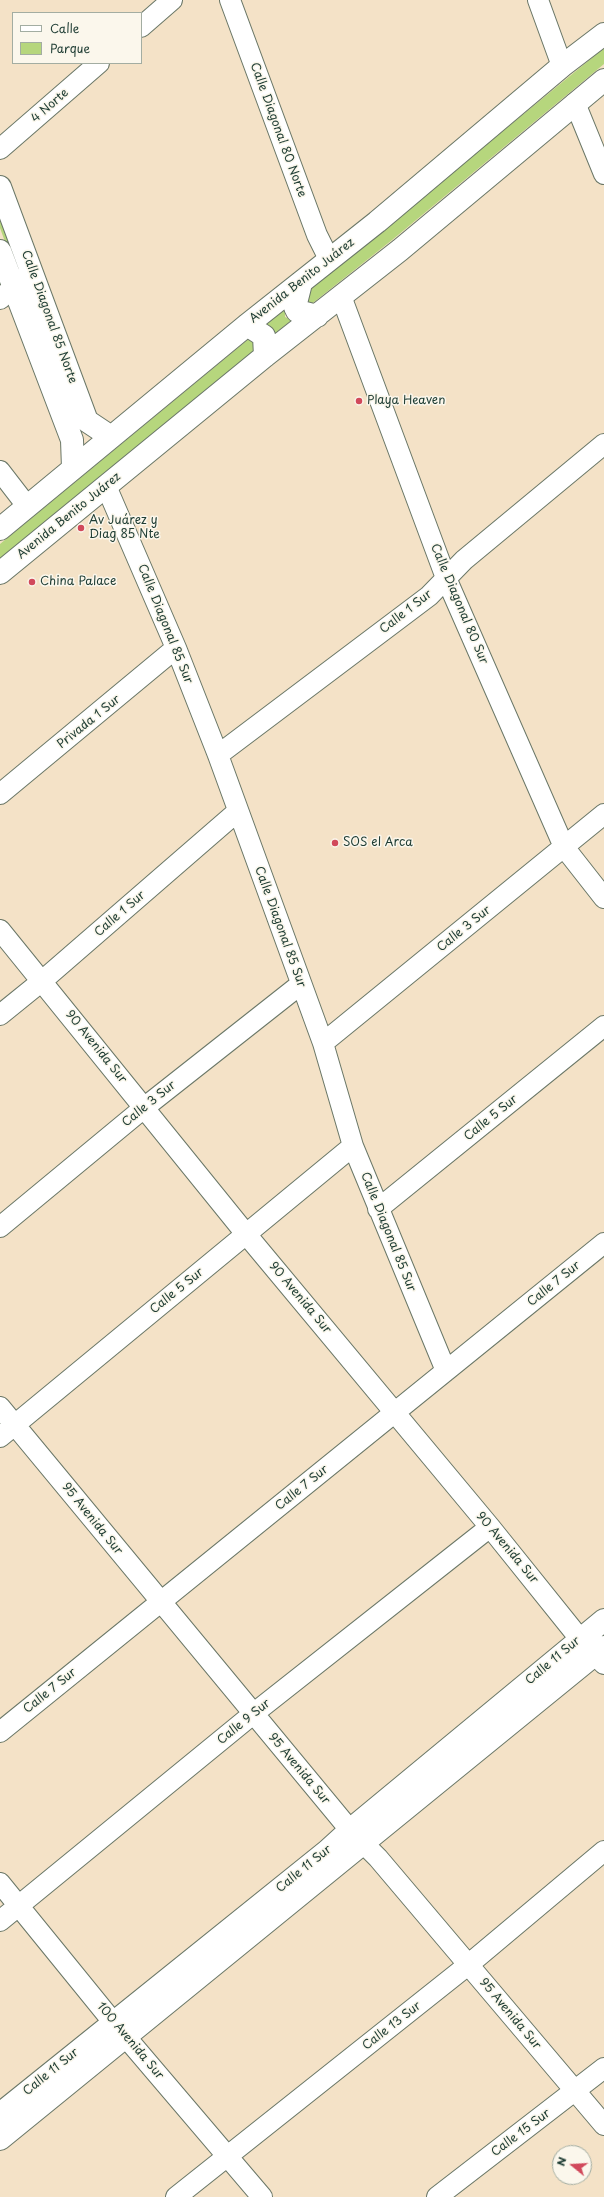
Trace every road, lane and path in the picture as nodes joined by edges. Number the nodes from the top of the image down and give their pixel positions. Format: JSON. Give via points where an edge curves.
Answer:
{"nodes":[{"id":1,"x":172,"y":0,"type":"edge"},
{"id":2,"x":230,"y":0,"type":"edge"},
{"id":3,"x":538,"y":0,"type":"edge"},
{"id":4,"x":142,"y":26,"type":"edge"},
{"id":5,"x":604,"y":34,"type":"edge"},
{"id":6,"x":98,"y":64,"type":"edge"},
{"id":7,"x":562,"y":66,"type":"junction"},
{"id":8,"x":604,"y":80,"type":"edge"},
{"id":9,"x":575,"y":103,"type":"junction"},
{"id":10,"x":0,"y":149,"type":"edge"},
{"id":11,"x":604,"y":174,"type":"edge"},
{"id":12,"x":0,"y":187,"type":"edge"},
{"id":13,"x":0,"y":250,"type":"edge"},
{"id":14,"x":329,"y":259,"type":"junction"},
{"id":15,"x":32,"y":271,"type":"junction"},
{"id":16,"x":301,"y":283,"type":"junction"},
{"id":17,"x":7,"y":293,"type":"edge"},
{"id":18,"x":342,"y":296,"type":"junction"},
{"id":19,"x":317,"y":316,"type":"junction"},
{"id":20,"x":247,"y":325,"type":"junction"},
{"id":21,"x":265,"y":356,"type":"junction"},
{"id":22,"x":111,"y":437,"type":"junction"},
{"id":23,"x":604,"y":444,"type":"edge"},
{"id":24,"x":73,"y":468,"type":"junction"},
{"id":25,"x":0,"y":471,"type":"edge"},
{"id":26,"x":106,"y":486,"type":"junction"},
{"id":27,"x":28,"y":506,"type":"junction"},
{"id":28,"x":0,"y":529,"type":"edge"},
{"id":29,"x":0,"y":573,"type":"edge"},
{"id":30,"x":446,"y":578,"type":"junction"},
{"id":31,"x":176,"y":648,"type":"junction"},
{"id":32,"x":218,"y":755,"type":"junction"},
{"id":33,"x":0,"y":794,"type":"edge"},
{"id":34,"x":238,"y":812,"type":"junction"},
{"id":35,"x":604,"y":814,"type":"edge"},
{"id":36,"x":564,"y":847,"type":"junction"},
{"id":37,"x":604,"y":898,"type":"edge"},
{"id":38,"x":0,"y":930,"type":"edge"},
{"id":39,"x":42,"y":981,"type":"junction"},
{"id":40,"x":301,"y":984,"type":"junction"},
{"id":41,"x":0,"y":1015,"type":"edge"},
{"id":42,"x":604,"y":1026,"type":"edge"},
{"id":43,"x":323,"y":1043,"type":"junction"},
{"id":44,"x":145,"y":1107,"type":"junction"},
{"id":45,"x":353,"y":1146,"type":"junction"},
{"id":46,"x":378,"y":1209,"type":"junction"},
{"id":47,"x":0,"y":1227,"type":"edge"},
{"id":48,"x":246,"y":1234,"type":"junction"},
{"id":49,"x":604,"y":1243,"type":"edge"},
{"id":50,"x":446,"y":1371,"type":"junction"},
{"id":51,"x":0,"y":1407,"type":"edge"},
{"id":52,"x":396,"y":1413,"type":"junction"},
{"id":53,"x":7,"y":1431,"type":"edge"},
{"id":54,"x":490,"y":1526,"type":"junction"},
{"id":55,"x":161,"y":1603,"type":"junction"},
{"id":56,"x":604,"y":1620,"type":"edge"},
{"id":57,"x":596,"y":1651,"type":"edge"},
{"id":58,"x":252,"y":1714,"type":"junction"},
{"id":59,"x":0,"y":1732,"type":"edge"},
{"id":60,"x":357,"y":1836,"type":"junction"},
{"id":61,"x":604,"y":1851,"type":"edge"},
{"id":62,"x":0,"y":1882,"type":"edge"},
{"id":63,"x":18,"y":1905,"type":"junction"},
{"id":64,"x":0,"y":1921,"type":"edge"},
{"id":65,"x":468,"y":1965,"type":"junction"},
{"id":66,"x":120,"y":2030,"type":"junction"},
{"id":67,"x":604,"y":2068,"type":"edge"},
{"id":68,"x":575,"y":2092,"type":"junction"},
{"id":69,"x":0,"y":2114,"type":"edge"},
{"id":70,"x":604,"y":2125,"type":"edge"},
{"id":71,"x":0,"y":2139,"type":"edge"},
{"id":72,"x":228,"y":2156,"type":"junction"},
{"id":73,"x":176,"y":2197,"type":"edge"},
{"id":74,"x":262,"y":2197,"type":"edge"},
{"id":75,"x":437,"y":2197,"type":"edge"}],
"edges":[{"from":1,"to":4,"type":"street"},
{"from":2,"to":14,"type":"street","name":"Calle Diagonal 80 Norte","via":[[317,235]]},
{"from":3,"to":7,"type":"street"},
{"from":5,"to":7,"type":"main road","name":"Avenida Benito Juárez"},
{"from":6,"to":10,"type":"street","name":"4 Norte"},
{"from":7,"to":14,"type":"main road","name":"Avenida Benito Juárez","via":[[377,222]]},
{"from":8,"to":9,"type":"main road","name":"Avenida Benito Juárez"},
{"from":9,"to":11,"type":"street"},
{"from":9,"to":18,"type":"main road","name":"Avenida Benito Juárez"},
{"from":12,"to":15,"type":"main road","name":"Calle Diagonal 85 Norte"},
{"from":13,"to":17,"type":"main road","name":"Calle Diagonal 85 Norte"},
{"from":14,"to":16,"type":"main road","name":"Avenida Benito Juárez"},
{"from":15,"to":17,"type":"street"},
{"from":15,"to":22,"type":"main road","name":"Calle Diagonal 85 Norte","via":[[87,421]]},
{"from":16,"to":19,"type":"main road","via":[[295,307],[297,311]]},
{"from":16,"to":20,"type":"main road","name":"Avenida Benito Juárez"},
{"from":17,"to":24,"type":"main road","name":"Calle Diagonal 85 Norte","via":[[72,440]]},
{"from":18,"to":19,"type":"main road","name":"Avenida Benito Juárez"},
{"from":18,"to":30,"type":"street","name":"Calle Diagonal 80 Sur"},
{"from":19,"to":21,"type":"main road","name":"Avenida Benito Juárez"},
{"from":20,"to":21,"type":"main road","via":[[264,336]]},
{"from":20,"to":22,"type":"main road","name":"Avenida Benito Juárez"},
{"from":21,"to":26,"type":"main road","name":"Avenida Benito Juárez"},
{"from":22,"to":24,"type":"main road","name":"Avenida Benito Juárez"},
{"from":23,"to":30,"type":"street","name":"Calle 1 Sur"},
{"from":24,"to":27,"type":"main road","name":"Avenida Benito Juárez"},
{"from":25,"to":27,"type":"street"},
{"from":26,"to":29,"type":"main road","name":"Avenida Benito Juárez"},
{"from":26,"to":31,"type":"street","name":"Calle Diagonal 85 Sur"},
{"from":27,"to":28,"type":"main road","name":"Avenida Benito Juárez"},
{"from":30,"to":32,"type":"street","name":"Calle 1 Sur","via":[[429,596]]},
{"from":30,"to":36,"type":"street","name":"Calle Diagonal 80 Sur"},
{"from":31,"to":32,"type":"street","name":"Calle Diagonal 85 Sur"},
{"from":31,"to":33,"type":"street","name":"Privada 1 Sur"},
{"from":32,"to":34,"type":"street","name":"Calle Diagonal 85 Sur"},
{"from":34,"to":39,"type":"street","name":"Calle 1 Sur"},
{"from":34,"to":40,"type":"street","name":"Calle Diagonal 85 Sur"},
{"from":35,"to":36,"type":"street","name":"Calle 3 Sur"},
{"from":36,"to":37,"type":"street","name":"Calle Diagonal 80 Sur"},
{"from":36,"to":43,"type":"street","name":"Calle 3 Sur"},
{"from":38,"to":39,"type":"street","name":"90 Avenida Sur"},
{"from":39,"to":41,"type":"street","name":"Calle 1 Sur"},
{"from":39,"to":44,"type":"street","name":"90 Avenida Sur"},
{"from":40,"to":43,"type":"street","name":"Calle Diagonal 85 Sur"},
{"from":40,"to":44,"type":"street","name":"Calle 3 Sur"},
{"from":42,"to":46,"type":"street","name":"Calle 5 Sur"},
{"from":43,"to":45,"type":"street","name":"Calle Diagonal 85 Sur"},
{"from":44,"to":47,"type":"street","name":"Calle 3 Sur"},
{"from":44,"to":48,"type":"street","name":"90 Avenida Sur"},
{"from":45,"to":46,"type":"street","name":"Calle Diagonal 85 Sur"},
{"from":45,"to":48,"type":"street","name":"Calle 5 Sur"},
{"from":46,"to":50,"type":"street","name":"Calle Diagonal 85 Sur"},
{"from":48,"to":52,"type":"street","name":"90 Avenida Sur"},
{"from":48,"to":53,"type":"street","name":"Calle 5 Sur"},
{"from":49,"to":50,"type":"street","name":"Calle 7 Sur"},
{"from":50,"to":52,"type":"street","name":"Calle 7 Sur"},
{"from":51,"to":53,"type":"street","name":"95 Avenida Sur"},
{"from":52,"to":54,"type":"street","name":"90 Avenida Sur"},
{"from":52,"to":55,"type":"street","name":"Calle 7 Sur"},
{"from":53,"to":55,"type":"street","name":"95 Avenida Sur"},
{"from":54,"to":57,"type":"street","name":"90 Avenida Sur"},
{"from":54,"to":58,"type":"street","name":"Calle 9 Sur"},
{"from":55,"to":58,"type":"street","name":"95 Avenida Sur"},
{"from":55,"to":59,"type":"street","name":"Calle 7 Sur"},
{"from":56,"to":57,"type":"main road","name":"Calle 11 Sur"},
{"from":57,"to":60,"type":"main road","name":"Calle 11 Sur"},
{"from":58,"to":60,"type":"street","name":"95 Avenida Sur"},
{"from":58,"to":63,"type":"street","name":"Calle 9 Sur"},
{"from":60,"to":65,"type":"street","name":"95 Avenida Sur"},
{"from":60,"to":66,"type":"main road","name":"Calle 11 Sur","via":[[327,1851]]},
{"from":61,"to":65,"type":"street","name":"Calle 13 Sur"},
{"from":62,"to":63,"type":"street","name":"100 Avenida Sur"},
{"from":63,"to":64,"type":"street","name":"Calle 9 Sur"},
{"from":63,"to":66,"type":"street","name":"100 Avenida Sur"},
{"from":65,"to":68,"type":"street","name":"95 Avenida Sur"},
{"from":65,"to":72,"type":"street","name":"Calle 13 Sur"},
{"from":66,"to":69,"type":"main road","name":"Calle 11 Sur"},
{"from":66,"to":71,"type":"main road","name":"Calle 11 Sur"},
{"from":66,"to":72,"type":"street","name":"100 Avenida Sur"},
{"from":67,"to":68,"type":"street","name":"Calle 15 Sur"},
{"from":68,"to":70,"type":"street","name":"95 Avenida Sur"},
{"from":68,"to":75,"type":"street","name":"Calle 15 Sur"},
{"from":72,"to":73,"type":"street","name":"Calle 13 Sur"},
{"from":72,"to":74,"type":"street","name":"100 Avenida Sur"}]}
